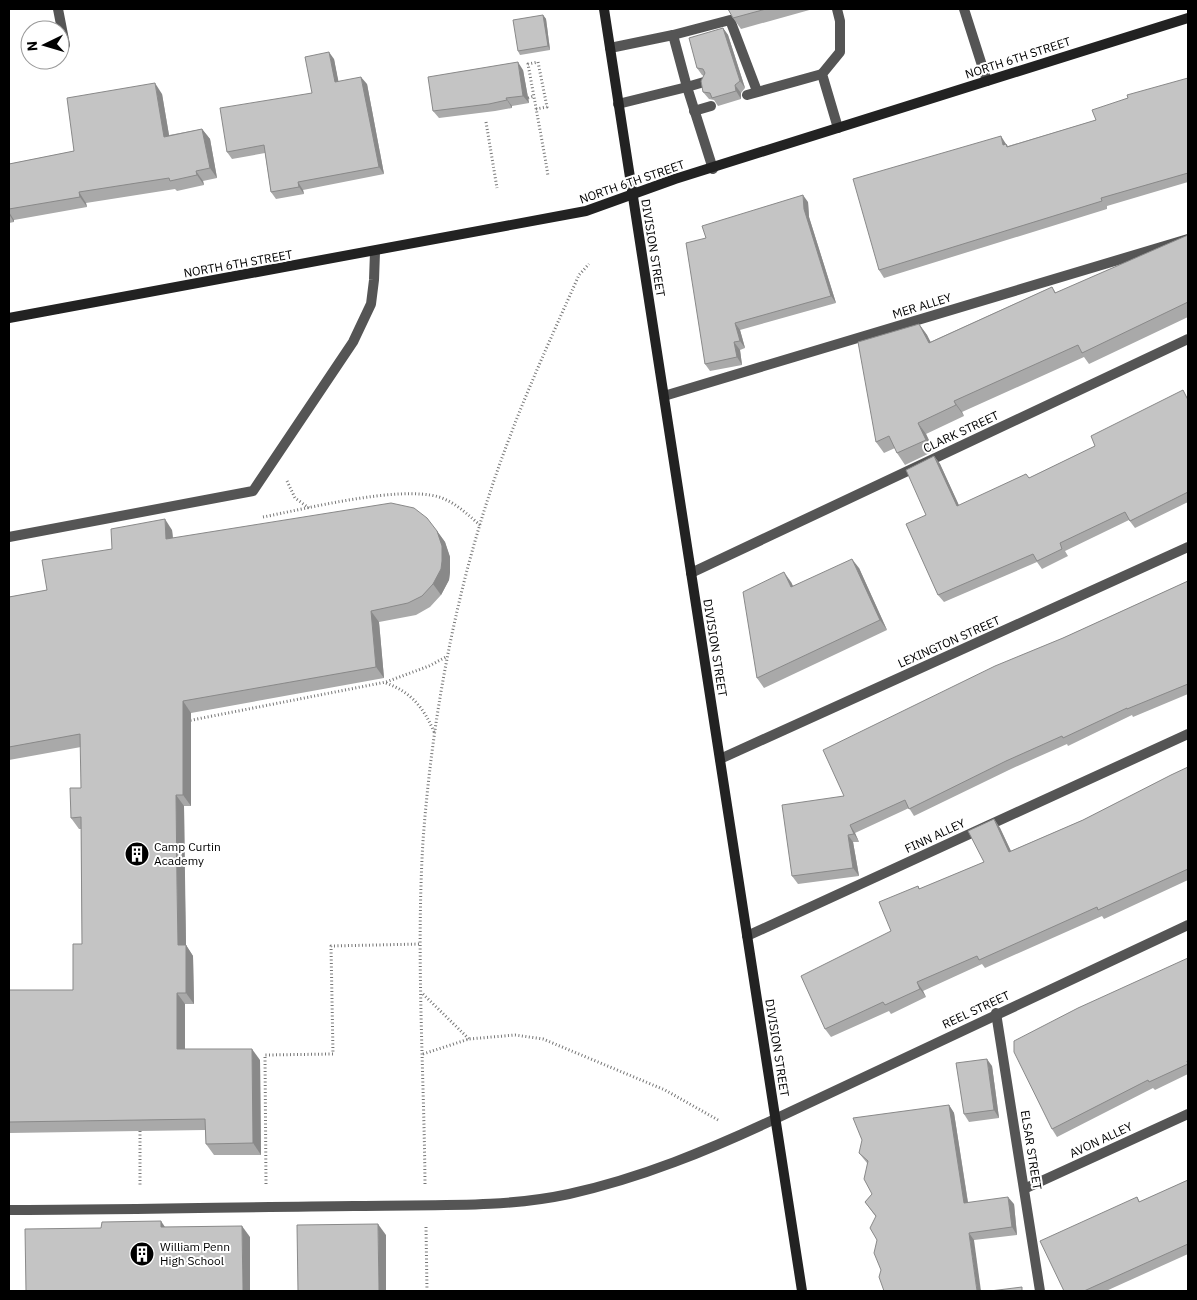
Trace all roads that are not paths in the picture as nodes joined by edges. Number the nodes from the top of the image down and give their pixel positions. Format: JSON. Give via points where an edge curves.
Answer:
{"nodes":[{"id":1,"x":604,"y":9,"type":"edge"},
{"id":2,"x":838,"y":9,"type":"edge"},
{"id":3,"x":964,"y":9,"type":"edge"},
{"id":4,"x":1188,"y":18,"type":"edge"},
{"id":5,"x":673,"y":35,"type":"junction"},
{"id":6,"x":610,"y":48,"type":"junction"},
{"id":7,"x":822,"y":74,"type":"junction"},
{"id":8,"x":987,"y":81,"type":"junction"},
{"id":9,"x":704,"y":82,"type":"edge"},
{"id":10,"x":687,"y":87,"type":"junction"},
{"id":11,"x":757,"y":91,"type":"junction"},
{"id":12,"x":747,"y":95,"type":"dead end"},
{"id":13,"x":618,"y":104,"type":"junction"},
{"id":14,"x":710,"y":106,"type":"edge"},
{"id":15,"x":694,"y":112,"type":"junction"},
{"id":16,"x":838,"y":128,"type":"junction"},
{"id":17,"x":713,"y":168,"type":"junction"},
{"id":18,"x":632,"y":196,"type":"junction"},
{"id":19,"x":1188,"y":239,"type":"edge"},
{"id":20,"x":375,"y":252,"type":"junction"},
{"id":21,"x":9,"y":318,"type":"edge"},
{"id":22,"x":1188,"y":339,"type":"edge"},
{"id":23,"x":664,"y":396,"type":"junction"},
{"id":24,"x":9,"y":537,"type":"edge"},
{"id":25,"x":1188,"y":547,"type":"edge"},
{"id":26,"x":691,"y":573,"type":"junction"},
{"id":27,"x":1188,"y":734,"type":"edge"},
{"id":28,"x":720,"y":759,"type":"junction"},
{"id":29,"x":1188,"y":925,"type":"edge"},
{"id":30,"x":747,"y":936,"type":"junction"},
{"id":31,"x":996,"y":1014,"type":"junction"},
{"id":32,"x":1188,"y":1114,"type":"edge"},
{"id":33,"x":775,"y":1119,"type":"junction"},
{"id":34,"x":1024,"y":1189,"type":"junction"},
{"id":35,"x":9,"y":1210,"type":"edge"},
{"id":36,"x":802,"y":1291,"type":"edge"},
{"id":37,"x":1040,"y":1291,"type":"edge"}],
"edges":[{"from":1,"to":6,"type":"main road","name":"DIVISION STREET"},
{"from":2,"to":7,"type":"street","via":[[840,52]]},
{"from":3,"to":8,"type":"street"},
{"from":4,"to":8,"type":"main road","name":"NORTH 6TH STREET"},
{"from":5,"to":6,"type":"street"},
{"from":5,"to":10,"type":"street"},
{"from":5,"to":11,"type":"street","via":[[730,20],[745,71]]},
{"from":6,"to":13,"type":"main road","name":"DIVISION STREET"},
{"from":7,"to":11,"type":"street"},
{"from":7,"to":16,"type":"street"},
{"from":8,"to":16,"type":"main road","name":"NORTH 6TH STREET"},
{"from":9,"to":10,"type":"street"},
{"from":10,"to":13,"type":"street"},
{"from":10,"to":15,"type":"street"},
{"from":11,"to":12,"type":"street"},
{"from":13,"to":18,"type":"main road","name":"DIVISION STREET"},
{"from":14,"to":15,"type":"street"},
{"from":15,"to":17,"type":"street"},
{"from":16,"to":17,"type":"main road","name":"NORTH 6TH STREET"},
{"from":17,"to":18,"type":"main road","name":"NORTH 6TH STREET"},
{"from":18,"to":20,"type":"main road","name":"NORTH 6TH STREET","via":[[586,211]]},
{"from":18,"to":23,"type":"main road","name":"DIVISION STREET"},
{"from":19,"to":23,"type":"street","name":"MER ALLEY"},
{"from":20,"to":21,"type":"main road","name":"NORTH 6TH STREET"},
{"from":20,"to":24,"type":"street","via":[[370,304],[353,342],[253,491]]},
{"from":22,"to":26,"type":"street","name":"CLARK STREET"},
{"from":23,"to":26,"type":"main road","name":"DIVISION STREET"},
{"from":25,"to":28,"type":"street","name":"LEXINGTON STREET"},
{"from":26,"to":28,"type":"main road","name":"DIVISION STREET"},
{"from":27,"to":30,"type":"street","name":"FINN ALLEY"},
{"from":28,"to":30,"type":"main road","name":"DIVISION STREET"},
{"from":29,"to":31,"type":"street","name":"REEL STREET"},
{"from":30,"to":33,"type":"main road","name":"DIVISION STREET"},
{"from":31,"to":33,"type":"street","name":"REEL STREET"},
{"from":31,"to":34,"type":"street","name":"ELSAR STREET"},
{"from":32,"to":34,"type":"street","name":"AVON ALLEY"},
{"from":33,"to":35,"type":"street","name":"REEL STREET","via":[[722,1143],[625,1179],[535,1200]]},
{"from":33,"to":36,"type":"main road","name":"DIVISION STREET"},
{"from":34,"to":37,"type":"street","name":"ELSAR STREET"}]}
